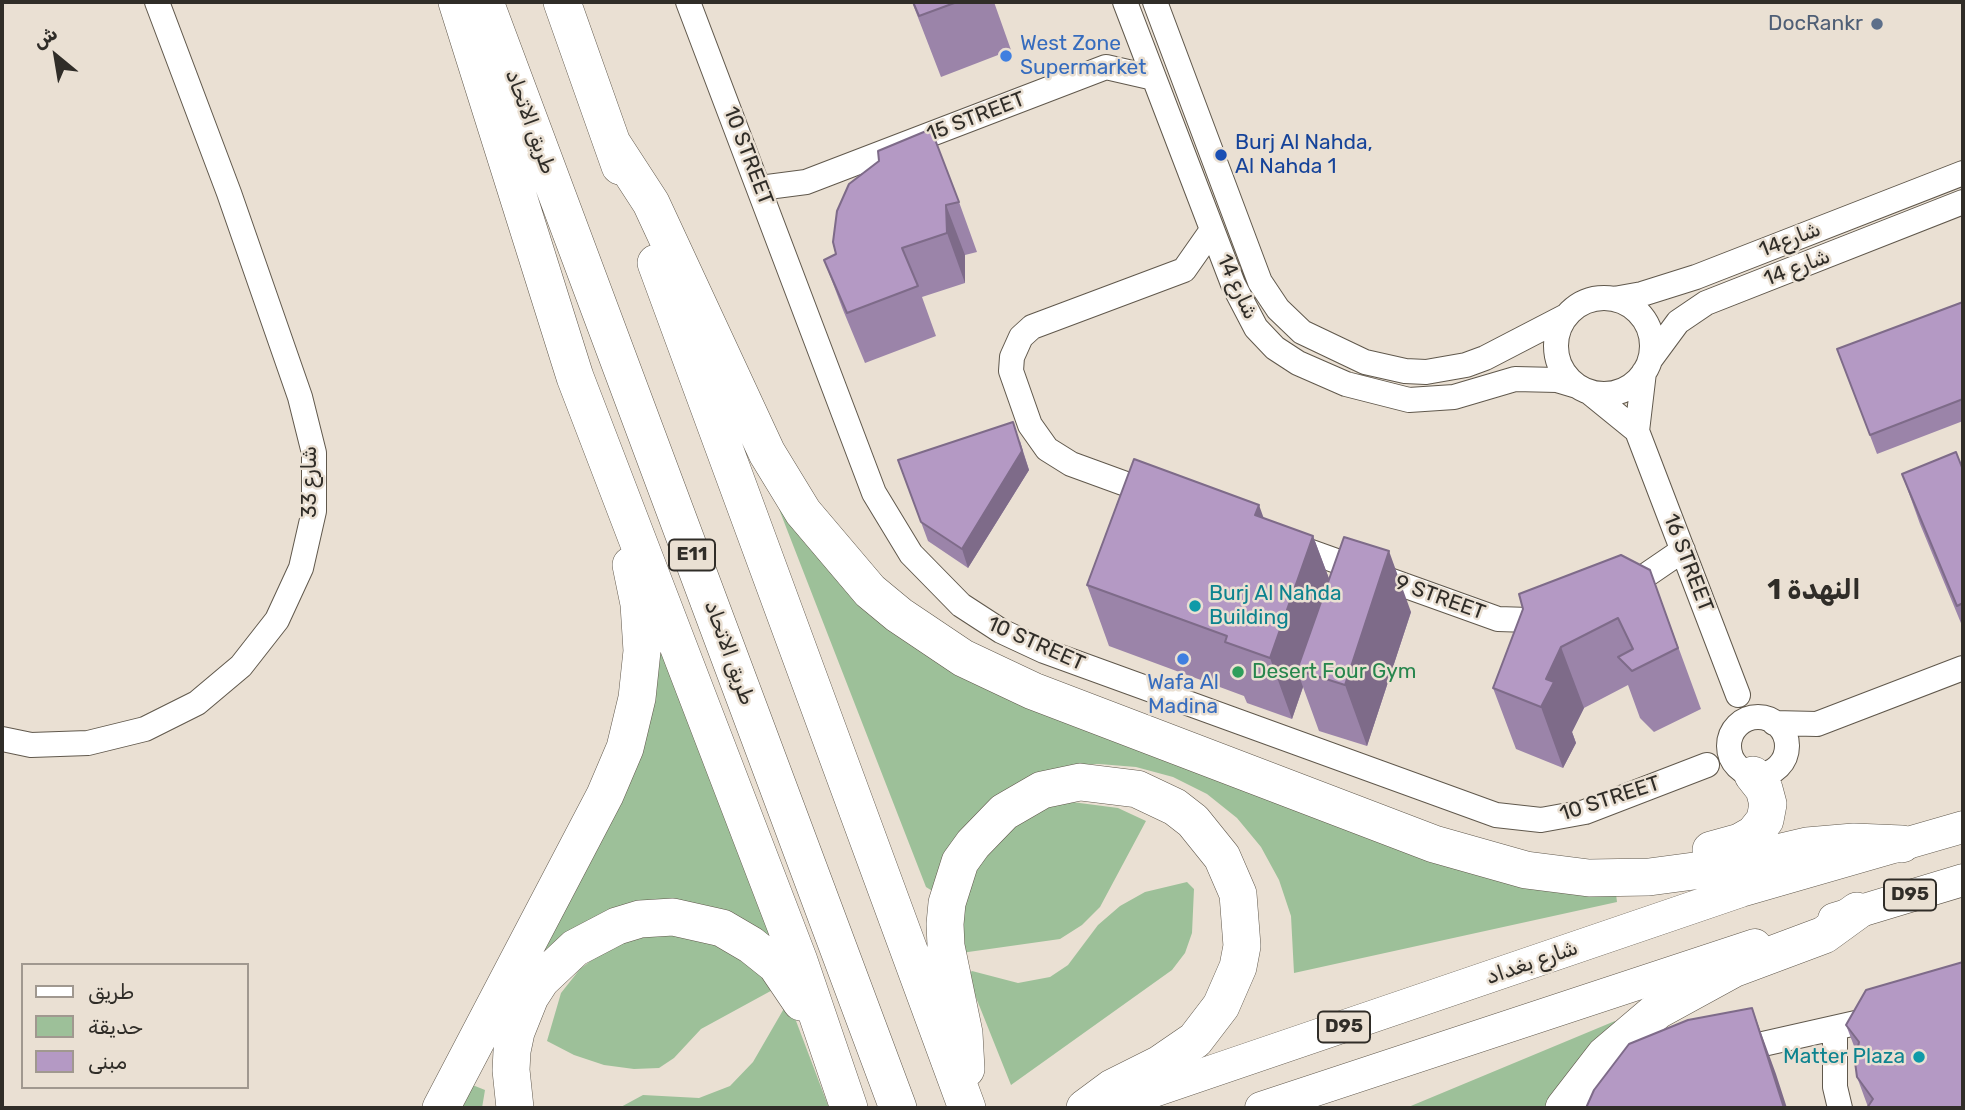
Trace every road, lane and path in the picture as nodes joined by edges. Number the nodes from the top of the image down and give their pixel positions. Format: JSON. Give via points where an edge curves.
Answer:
{"nodes":[{"id":1,"x":157,"y":2,"type":"edge"},
{"id":2,"x":457,"y":2,"type":"edge"},
{"id":3,"x":485,"y":2,"type":"edge"},
{"id":4,"x":562,"y":2,"type":"edge"},
{"id":5,"x":688,"y":2,"type":"edge"},
{"id":6,"x":1154,"y":2,"type":"edge"},
{"id":7,"x":1129,"y":13,"type":"edge"},
{"id":8,"x":1106,"y":67,"type":"junction"},
{"id":9,"x":1154,"y":78,"type":"junction"},
{"id":10,"x":612,"y":143,"type":"junction"},
{"id":11,"x":1963,"y":173,"type":"edge"},
{"id":12,"x":764,"y":198,"type":"junction"},
{"id":13,"x":1963,"y":202,"type":"edge"},
{"id":14,"x":1212,"y":230,"type":"junction"},
{"id":15,"x":1184,"y":270,"type":"junction"},
{"id":16,"x":1233,"y":284,"type":"junction"},
{"id":17,"x":1614,"y":299,"type":"junction"},
{"id":18,"x":1566,"y":316,"type":"junction"},
{"id":19,"x":1647,"y":366,"type":"junction"},
{"id":20,"x":1583,"y":389,"type":"junction"},
{"id":21,"x":1637,"y":431,"type":"junction"},
{"id":22,"x":606,"y":462,"type":"junction"},
{"id":23,"x":1173,"y":501,"type":"edge"},
{"id":24,"x":1263,"y":534,"type":"edge"},
{"id":25,"x":1686,"y":560,"type":"junction"},
{"id":26,"x":1604,"y":593,"type":"edge"},
{"id":27,"x":1570,"y":607,"type":"edge"},
{"id":28,"x":1963,"y":668,"type":"edge"},
{"id":29,"x":1738,"y":695,"type":"junction"},
{"id":30,"x":1771,"y":721,"type":"junction"},
{"id":31,"x":1816,"y":724,"type":"junction"},
{"id":32,"x":1732,"y":737,"type":"junction"},
{"id":33,"x":2,"y":739,"type":"edge"},
{"id":34,"x":1785,"y":756,"type":"junction"},
{"id":35,"x":1707,"y":765,"type":"junction"},
{"id":36,"x":1746,"y":772,"type":"junction"},
{"id":37,"x":1963,"y":827,"type":"edge"},
{"id":38,"x":1405,"y":831,"type":"junction"},
{"id":39,"x":1902,"y":844,"type":"junction"},
{"id":40,"x":1963,"y":880,"type":"edge"},
{"id":41,"x":1857,"y":911,"type":"junction"},
{"id":42,"x":1903,"y":1012,"type":"edge"},
{"id":43,"x":1824,"y":1031,"type":"junction"},
{"id":44,"x":1714,"y":1054,"type":"edge"},
{"id":45,"x":1838,"y":1098,"type":"edge"},
{"id":46,"x":846,"y":1100,"type":"edge"},
{"id":47,"x":966,"y":1105,"type":"edge"},
{"id":48,"x":441,"y":1108,"type":"edge"},
{"id":49,"x":516,"y":1108,"type":"edge"},
{"id":50,"x":898,"y":1108,"type":"edge"},
{"id":51,"x":1085,"y":1108,"type":"edge"},
{"id":52,"x":1104,"y":1108,"type":"edge"},
{"id":53,"x":1261,"y":1108,"type":"edge"},
{"id":54,"x":1564,"y":1108,"type":"edge"}],
"edges":[{"from":1,"to":33,"type":"street","name":"شارع 33","via":[[300,397],[314,453],[314,511],[301,568],[277,620],[241,666],[197,703],[145,729],[89,743],[30,745]]},
{"from":2,"to":22,"type":"highway","via":[[533,253]]},
{"from":3,"to":50,"type":"highway","name":"طريق الاتحاد","number":"E11"},
{"from":4,"to":10,"type":"highway"},
{"from":5,"to":12,"type":"street","name":"10 STREET"},
{"from":6,"to":18,"type":"street","name":"شارع 14","via":[[1261,282],[1278,309],[1302,332],[1365,362],[1426,372],[1485,358]]},
{"from":7,"to":8,"type":"street","via":[[1122,47]]},
{"from":7,"to":9,"type":"street","name":"شارع 14"},
{"from":8,"to":9,"type":"street"},
{"from":8,"to":12,"type":"street","name":"15 STREET"},
{"from":9,"to":14,"type":"street","name":"شارع 14"},
{"from":10,"to":38,"type":"highway","via":[[657,214],[784,483],[824,540],[870,591],[931,638],[998,676]]},
{"from":10,"to":47,"type":"highway"},
{"from":11,"to":17,"type":"street","name":"شارع14","via":[[1696,277]]},
{"from":12,"to":35,"type":"street","name":"10 STREET","via":[[885,514],[934,581],[1001,631],[1044,652],[1496,816],[1563,818]]},
{"from":13,"to":19,"type":"street","name":"شارع 14","via":[[1706,303],[1678,322]]},
{"from":14,"to":15,"type":"street"},
{"from":14,"to":16,"type":"street","name":"شارع 14"},
{"from":15,"to":16,"type":"street","via":[[1210,273]]},
{"from":15,"to":23,"type":"street","via":[[1032,327],[1021,337],[1011,370],[1030,425],[1046,449],[1072,464]]},
{"from":16,"to":20,"type":"street","name":"شارع 14","via":[[1256,328],[1275,348],[1357,388],[1409,400],[1466,394],[1516,379],[1557,380]]},
{"from":17,"to":18,"type":"street","via":[[1588,300]]},
{"from":17,"to":19,"type":"street","via":[[1638,311],[1646,321],[1651,334]]},
{"from":18,"to":20,"type":"street","via":[[1556,353],[1560,366]]},
{"from":19,"to":20,"type":"street","via":[[1636,382],[1614,393]]},
{"from":19,"to":21,"type":"street"},
{"from":20,"to":21,"type":"street"},
{"from":21,"to":25,"type":"street","name":"16 STREET"},
{"from":22,"to":46,"type":"highway","via":[[789,936]]},
{"from":22,"to":48,"type":"highway","via":[[635,580],[641,628],[632,723],[606,795]]},
{"from":24,"to":27,"type":"street","name":"9 STREET","via":[[1498,619],[1529,620]]},
{"from":25,"to":26,"type":"street"},
{"from":25,"to":29,"type":"street","name":"16 STREET"},
{"from":28,"to":31,"type":"street"},
{"from":29,"to":30,"type":"street"},
{"from":29,"to":32,"type":"street"},
{"from":30,"to":31,"type":"street"},
{"from":30,"to":32,"type":"street","via":[[1748,720]]},
{"from":30,"to":34,"type":"street","via":[[1786,741]]},
{"from":31,"to":34,"type":"street"},
{"from":32,"to":35,"type":"street"},
{"from":32,"to":36,"type":"street","via":[[1731,757]]},
{"from":34,"to":36,"type":"street","via":[[1776,769]]},
{"from":35,"to":36,"type":"street"},
{"from":36,"to":38,"type":"highway","via":[[1764,789],[1768,804],[1765,820],[1740,842],[1704,852],[1594,861],[1515,854]]},
{"from":37,"to":39,"type":"main road","name":"شارع بغداد","number":"D95"},
{"from":38,"to":39,"type":"highway","via":[[1495,864],[1589,878],[1679,874],[1831,843]]},
{"from":39,"to":52,"type":"main road","name":"شارع بغداد","number":"D95","via":[[1728,895]]},
{"from":40,"to":41,"type":"main road","number":"D95"},
{"from":41,"to":53,"type":"main road","number":"D95"},
{"from":41,"to":54,"type":"highway","via":[[1824,934],[1725,973],[1658,1010],[1605,1055]]},
{"from":42,"to":43,"type":"street"},
{"from":43,"to":44,"type":"street"},
{"from":43,"to":45,"type":"street"},
{"from":46,"to":49,"type":"highway","via":[[799,998],[776,965],[722,928],[690,919],[657,917],[596,935],[541,980],[522,1014],[514,1041],[510,1070]]},
{"from":47,"to":51,"type":"highway","via":[[964,1033],[945,924],[960,862],[987,827],[1022,800],[1060,785],[1099,782],[1155,796],[1193,821],[1209,838],[1238,894],[1242,946],[1231,988],[1195,1040]]}]}
